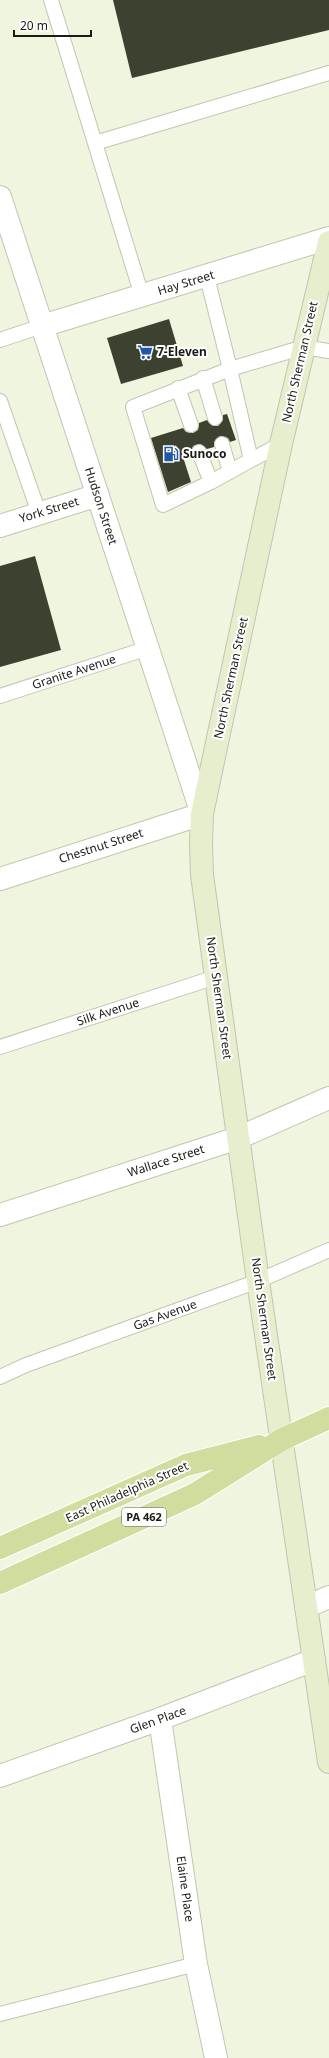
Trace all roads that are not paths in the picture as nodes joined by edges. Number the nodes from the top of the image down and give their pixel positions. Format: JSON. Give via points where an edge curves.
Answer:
{"nodes":[{"id":1,"x":51,"y":0,"type":"edge"},
{"id":2,"x":329,"y":73,"type":"edge"},
{"id":3,"x":95,"y":143,"type":"junction"},
{"id":4,"x":0,"y":198,"type":"edge"},
{"id":5,"x":329,"y":238,"type":"edge"},
{"id":6,"x":329,"y":242,"type":"edge"},
{"id":7,"x":207,"y":277,"type":"junction"},
{"id":8,"x":142,"y":296,"type":"junction"},
{"id":9,"x":42,"y":326,"type":"junction"},
{"id":10,"x":0,"y":340,"type":"edge"},
{"id":11,"x":304,"y":347,"type":"junction"},
{"id":12,"x":329,"y":351,"type":"edge"},
{"id":13,"x":230,"y":369,"type":"junction"},
{"id":14,"x":203,"y":378,"type":"junction"},
{"id":15,"x":178,"y":388,"type":"junction"},
{"id":16,"x":0,"y":401,"type":"edge"},
{"id":17,"x":215,"y":418,"type":"dead end"},
{"id":18,"x":191,"y":426,"type":"dead end"},
{"id":19,"x":222,"y":444,"type":"dead end"},
{"id":20,"x":281,"y":444,"type":"junction"},
{"id":21,"x":199,"y":452,"type":"dead end"},
{"id":22,"x":251,"y":460,"type":"junction"},
{"id":23,"x":230,"y":472,"type":"junction"},
{"id":24,"x":212,"y":482,"type":"junction"},
{"id":25,"x":98,"y":495,"type":"junction"},
{"id":26,"x":38,"y":513,"type":"junction"},
{"id":27,"x":0,"y":526,"type":"edge"},
{"id":28,"x":148,"y":648,"type":"junction"},
{"id":29,"x":0,"y":696,"type":"edge"},
{"id":30,"x":202,"y":814,"type":"junction"},
{"id":31,"x":0,"y":879,"type":"edge"},
{"id":32,"x":216,"y":977,"type":"junction"},
{"id":33,"x":0,"y":1047,"type":"edge"},
{"id":34,"x":329,"y":1098,"type":"edge"},
{"id":35,"x":238,"y":1138,"type":"junction"},
{"id":36,"x":0,"y":1215,"type":"edge"},
{"id":37,"x":329,"y":1250,"type":"edge"},
{"id":38,"x":258,"y":1281,"type":"junction"},
{"id":39,"x":0,"y":1376,"type":"edge"},
{"id":40,"x":329,"y":1418,"type":"edge"},
{"id":41,"x":282,"y":1440,"type":"junction"},
{"id":42,"x":0,"y":1548,"type":"edge"},
{"id":43,"x":0,"y":1583,"type":"edge"},
{"id":44,"x":329,"y":1597,"type":"edge"},
{"id":45,"x":306,"y":1607,"type":"junction"},
{"id":46,"x":314,"y":1660,"type":"junction"},
{"id":47,"x":160,"y":1719,"type":"junction"},
{"id":48,"x":329,"y":1762,"type":"edge"},
{"id":49,"x":0,"y":1776,"type":"edge"},
{"id":50,"x":196,"y":1964,"type":"junction"},
{"id":51,"x":0,"y":2014,"type":"edge"},
{"id":52,"x":216,"y":2058,"type":"edge"}],
"edges":[{"from":1,"to":3,"type":"lane"},
{"from":2,"to":3,"type":"lane"},
{"from":3,"to":8,"type":"lane"},
{"from":4,"to":9,"type":"street","name":"Hudson Street"},
{"from":5,"to":7,"type":"street","name":"Hay Street"},
{"from":6,"to":11,"type":"main road","name":"North Sherman Street"},
{"from":7,"to":8,"type":"street","name":"Hay Street"},
{"from":7,"to":13,"type":"lane"},
{"from":8,"to":9,"type":"street","name":"Hay Street"},
{"from":9,"to":10,"type":"lane"},
{"from":9,"to":25,"type":"street","name":"Hudson Street"},
{"from":11,"to":12,"type":"lane"},
{"from":11,"to":13,"type":"lane"},
{"from":11,"to":20,"type":"main road","name":"North Sherman Street"},
{"from":13,"to":14,"type":"lane"},
{"from":13,"to":22,"type":"lane"},
{"from":14,"to":15,"type":"lane"},
{"from":14,"to":17,"type":"lane"},
{"from":15,"to":18,"type":"lane"},
{"from":15,"to":24,"type":"lane","via":[[133,407],[162,505]]},
{"from":16,"to":26,"type":"lane"},
{"from":19,"to":23,"type":"lane"},
{"from":20,"to":22,"type":"lane"},
{"from":20,"to":30,"type":"main road","name":"North Sherman Street"},
{"from":21,"to":24,"type":"lane"},
{"from":22,"to":23,"type":"lane"},
{"from":23,"to":24,"type":"lane"},
{"from":25,"to":26,"type":"street","name":"York Street"},
{"from":25,"to":28,"type":"street","name":"Hudson Street"},
{"from":26,"to":27,"type":"street","name":"York Street"},
{"from":28,"to":29,"type":"lane","name":"Granite Avenue"},
{"from":28,"to":30,"type":"street","name":"Hudson Street"},
{"from":30,"to":31,"type":"street","name":"Chestnut Street"},
{"from":30,"to":32,"type":"main road","name":"North Sherman Street","via":[[202,875]]},
{"from":32,"to":33,"type":"lane","name":"Silk Avenue"},
{"from":32,"to":35,"type":"main road","name":"North Sherman Street"},
{"from":34,"to":35,"type":"street","name":"Wallace Street"},
{"from":35,"to":36,"type":"street","name":"Wallace Street"},
{"from":35,"to":38,"type":"main road","name":"North Sherman Street"},
{"from":37,"to":38,"type":"lane","name":"Gas Avenue"},
{"from":38,"to":39,"type":"lane","name":"Gas Avenue"},
{"from":38,"to":41,"type":"main road","name":"North Sherman Street"},
{"from":40,"to":41,"type":"main road","name":"East Philadelphia Street","number":"PA 462"},
{"from":41,"to":42,"type":"main road","name":"East Philadelphia Street","number":"PA 462","via":[[186,1465]]},
{"from":41,"to":43,"type":"main road","name":"East Philadelphia Street","number":"PA 462","via":[[195,1494]]},
{"from":41,"to":45,"type":"main road","name":"North Sherman Street"},
{"from":44,"to":45,"type":"street"},
{"from":45,"to":46,"type":"main road","name":"North Sherman Street"},
{"from":46,"to":47,"type":"street","name":"Glen Place"},
{"from":46,"to":48,"type":"main road","name":"North Sherman Street"},
{"from":47,"to":49,"type":"street","name":"Glen Place"},
{"from":47,"to":50,"type":"street","name":"Elaine Place"},
{"from":50,"to":51,"type":"lane"},
{"from":50,"to":52,"type":"street","name":"Elaine Place"}]}
